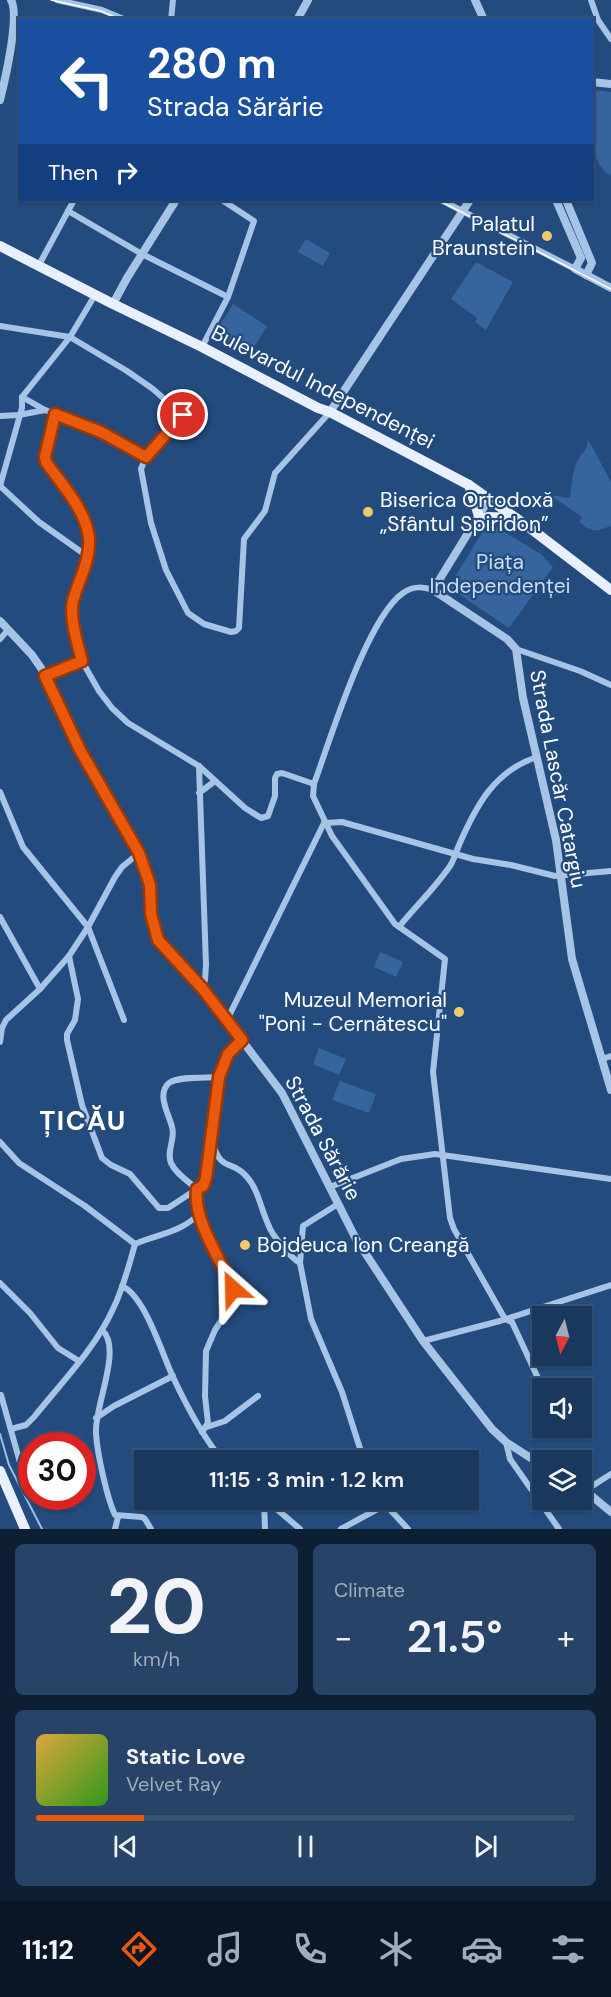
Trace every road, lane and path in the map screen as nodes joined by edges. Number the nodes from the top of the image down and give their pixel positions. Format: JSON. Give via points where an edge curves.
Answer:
{"nodes":[{"id":1,"x":10,"y":0,"type":"edge"},
{"id":2,"x":57,"y":0,"type":"edge"},
{"id":3,"x":173,"y":0,"type":"edge"},
{"id":4,"x":308,"y":0,"type":"edge"},
{"id":5,"x":475,"y":0,"type":"edge"},
{"id":6,"x":591,"y":0,"type":"edge"},
{"id":7,"x":121,"y":18,"type":"edge"},
{"id":8,"x":171,"y":18,"type":"edge"},
{"id":9,"x":298,"y":18,"type":"edge"},
{"id":10,"x":483,"y":18,"type":"edge"},
{"id":11,"x":611,"y":39,"type":"edge"},
{"id":12,"x":10,"y":45,"type":"junction"},
{"id":13,"x":18,"y":47,"type":"edge"},
{"id":14,"x":594,"y":82,"type":"edge"},
{"id":15,"x":611,"y":84,"type":"edge"},
{"id":16,"x":0,"y":100,"type":"edge"},
{"id":17,"x":73,"y":201,"type":"edge"},
{"id":18,"x":175,"y":201,"type":"edge"},
{"id":19,"x":224,"y":201,"type":"edge"},
{"id":20,"x":443,"y":201,"type":"edge"},
{"id":21,"x":469,"y":201,"type":"edge"},
{"id":22,"x":556,"y":201,"type":"edge"},
{"id":23,"x":566,"y":201,"type":"edge"},
{"id":24,"x":68,"y":211,"type":"junction"},
{"id":25,"x":462,"y":211,"type":"junction"},
{"id":26,"x":0,"y":246,"type":"edge"},
{"id":27,"x":142,"y":254,"type":"junction"},
{"id":28,"x":39,"y":265,"type":"junction"},
{"id":29,"x":575,"y":269,"type":"junction"},
{"id":30,"x":586,"y":275,"type":"junction"},
{"id":31,"x":611,"y":288,"type":"edge"},
{"id":32,"x":95,"y":295,"type":"junction"},
{"id":33,"x":228,"y":297,"type":"junction"},
{"id":34,"x":113,"y":304,"type":"junction"},
{"id":35,"x":0,"y":326,"type":"edge"},
{"id":36,"x":70,"y":338,"type":"junction"},
{"id":37,"x":202,"y":347,"type":"junction"},
{"id":38,"x":22,"y":397,"type":"junction"},
{"id":39,"x":45,"y":410,"type":"junction"},
{"id":40,"x":330,"y":412,"type":"junction"},
{"id":41,"x":55,"y":414,"type":"junction"},
{"id":42,"x":19,"y":415,"type":"junction"},
{"id":43,"x":0,"y":416,"type":"edge"},
{"id":44,"x":146,"y":457,"type":"junction"},
{"id":45,"x":469,"y":485,"type":"junction"},
{"id":46,"x":0,"y":486,"type":"edge"},
{"id":47,"x":489,"y":499,"type":"junction"},
{"id":48,"x":479,"y":516,"type":"junction"},
{"id":49,"x":516,"y":518,"type":"junction"},
{"id":50,"x":471,"y":528,"type":"junction"},
{"id":51,"x":87,"y":556,"type":"junction"},
{"id":52,"x":434,"y":590,"type":"junction"},
{"id":53,"x":611,"y":590,"type":"edge"},
{"id":54,"x":0,"y":621,"type":"edge"},
{"id":55,"x":8,"y":630,"type":"junction"},
{"id":56,"x":0,"y":639,"type":"edge"},
{"id":57,"x":516,"y":649,"type":"junction"},
{"id":58,"x":82,"y":661,"type":"junction"},
{"id":59,"x":45,"y":676,"type":"junction"},
{"id":60,"x":611,"y":685,"type":"edge"},
{"id":61,"x":537,"y":757,"type":"junction"},
{"id":62,"x":199,"y":766,"type":"junction"},
{"id":63,"x":215,"y":781,"type":"junction"},
{"id":64,"x":314,"y":784,"type":"junction"},
{"id":65,"x":0,"y":792,"type":"edge"},
{"id":66,"x":199,"y":793,"type":"junction"},
{"id":67,"x":324,"y":822,"type":"junction"},
{"id":68,"x":139,"y":853,"type":"junction"},
{"id":69,"x":455,"y":854,"type":"junction"},
{"id":70,"x":611,"y":871,"type":"edge"},
{"id":71,"x":562,"y":875,"type":"junction"},
{"id":72,"x":0,"y":917,"type":"edge"},
{"id":73,"x":88,"y":927,"type":"junction"},
{"id":74,"x":399,"y":927,"type":"junction"},
{"id":75,"x":69,"y":956,"type":"junction"},
{"id":76,"x":202,"y":988,"type":"junction"},
{"id":77,"x":40,"y":989,"type":"junction"},
{"id":78,"x":124,"y":1020,"type":"dead end"},
{"id":79,"x":227,"y":1020,"type":"junction"},
{"id":80,"x":242,"y":1040,"type":"junction"},
{"id":81,"x":0,"y":1041,"type":"edge"},
{"id":82,"x":611,"y":1056,"type":"edge"},
{"id":83,"x":602,"y":1059,"type":"junction"},
{"id":84,"x":219,"y":1077,"type":"junction"},
{"id":85,"x":611,"y":1090,"type":"edge"},
{"id":86,"x":212,"y":1140,"type":"junction"},
{"id":87,"x":0,"y":1142,"type":"edge"},
{"id":88,"x":442,"y":1155,"type":"junction"},
{"id":89,"x":611,"y":1179,"type":"edge"},
{"id":90,"x":330,"y":1187,"type":"junction"},
{"id":91,"x":197,"y":1189,"type":"junction"},
{"id":92,"x":338,"y":1204,"type":"junction"},
{"id":93,"x":199,"y":1214,"type":"junction"},
{"id":94,"x":135,"y":1244,"type":"junction"},
{"id":95,"x":300,"y":1263,"type":"junction"},
{"id":96,"x":0,"y":1284,"type":"edge"},
{"id":97,"x":611,"y":1285,"type":"edge"},
{"id":98,"x":122,"y":1286,"type":"junction"},
{"id":99,"x":505,"y":1319,"type":"junction"},
{"id":100,"x":102,"y":1330,"type":"junction"},
{"id":101,"x":423,"y":1341,"type":"junction"},
{"id":102,"x":79,"y":1361,"type":"junction"},
{"id":103,"x":173,"y":1376,"type":"junction"},
{"id":104,"x":538,"y":1378,"type":"edge"},
{"id":105,"x":1,"y":1395,"type":"edge"},
{"id":106,"x":258,"y":1396,"type":"dead end"},
{"id":107,"x":96,"y":1418,"type":"junction"},
{"id":108,"x":11,"y":1429,"type":"junction"},
{"id":109,"x":204,"y":1430,"type":"junction"},
{"id":110,"x":506,"y":1442,"type":"junction"},
{"id":111,"x":216,"y":1450,"type":"edge"},
{"id":112,"x":360,"y":1450,"type":"edge"},
{"id":113,"x":18,"y":1455,"type":"edge"},
{"id":114,"x":532,"y":1459,"type":"edge"},
{"id":115,"x":0,"y":1471,"type":"edge"},
{"id":116,"x":611,"y":1474,"type":"edge"},
{"id":117,"x":592,"y":1485,"type":"edge"},
{"id":118,"x":592,"y":1496,"type":"edge"},
{"id":119,"x":265,"y":1510,"type":"edge"},
{"id":120,"x":276,"y":1510,"type":"edge"},
{"id":121,"x":372,"y":1510,"type":"edge"},
{"id":122,"x":390,"y":1510,"type":"edge"},
{"id":123,"x":611,"y":1512,"type":"edge"},
{"id":124,"x":118,"y":1517,"type":"junction"},
{"id":125,"x":297,"y":1528,"type":"edge"},
{"id":126,"x":25,"y":1529,"type":"edge"},
{"id":127,"x":115,"y":1529,"type":"edge"},
{"id":128,"x":151,"y":1529,"type":"edge"},
{"id":129,"x":264,"y":1529,"type":"edge"},
{"id":130,"x":341,"y":1529,"type":"edge"},
{"id":131,"x":408,"y":1529,"type":"edge"},
{"id":132,"x":559,"y":1529,"type":"edge"}],
"edges":[{"from":1,"to":12,"type":"street","via":[[14,18]]},
{"from":2,"to":7,"type":"street"},
{"from":3,"to":8,"type":"street"},
{"from":4,"to":9,"type":"street"},
{"from":5,"to":10,"type":"street"},
{"from":6,"to":11,"type":"street"},
{"from":12,"to":13,"type":"street"},
{"from":12,"to":16,"type":"street"},
{"from":14,"to":15,"type":"street"},
{"from":17,"to":24,"type":"street"},
{"from":18,"to":27,"type":"street"},
{"from":19,"to":33,"type":"street","via":[[254,221]]},
{"from":20,"to":25,"type":"street"},
{"from":21,"to":25,"type":"street"},
{"from":22,"to":29,"type":"street","via":[[581,258]]},
{"from":23,"to":30,"type":"street","via":[[592,263]]},
{"from":24,"to":27,"type":"street"},
{"from":24,"to":28,"type":"street"},
{"from":25,"to":29,"type":"street"},
{"from":25,"to":40,"type":"street"},
{"from":26,"to":28,"type":"main road","name":"Bulevardul Independenței"},
{"from":27,"to":33,"type":"street"},
{"from":27,"to":34,"type":"street"},
{"from":28,"to":32,"type":"main road","name":"Bulevardul Independenței"},
{"from":29,"to":30,"type":"street"},
{"from":30,"to":31,"type":"street"},
{"from":32,"to":34,"type":"main road","name":"Bulevardul Independenței"},
{"from":32,"to":36,"type":"street"},
{"from":33,"to":37,"type":"street"},
{"from":34,"to":37,"type":"main road","name":"Bulevardul Independenței"},
{"from":35,"to":36,"type":"street"},
{"from":36,"to":38,"type":"street"},
{"from":36,"to":44,"type":"street","via":[[127,371],[183,415]]},
{"from":37,"to":40,"type":"main road","name":"Bulevardul Independenței"},
{"from":38,"to":39,"type":"street"},
{"from":38,"to":42,"type":"street"},
{"from":39,"to":41,"type":"street"},
{"from":39,"to":42,"type":"street"},
{"from":40,"to":44,"type":"street","via":[[275,473],[265,512],[244,539],[236,631],[204,624],[188,613],[175,592],[156,540],[141,478]]},
{"from":40,"to":45,"type":"main road","name":"Bulevardul Independenței"},
{"from":41,"to":44,"type":"street","via":[[101,432]]},
{"from":41,"to":51,"type":"street","via":[[46,462],[80,510],[89,540]]},
{"from":42,"to":43,"type":"street"},
{"from":42,"to":46,"type":"street"},
{"from":45,"to":47,"type":"main road","name":"Bulevardul Independenței"},
{"from":45,"to":48,"type":"main road"},
{"from":46,"to":51,"type":"street","via":[[39,522]]},
{"from":47,"to":48,"type":"street"},
{"from":47,"to":49,"type":"main road","name":"Bulevardul Independenței"},
{"from":48,"to":50,"type":"street"},
{"from":49,"to":50,"type":"main road","via":[[488,517]]},
{"from":49,"to":53,"type":"main road","name":"Bulevardul Independenței"},
{"from":50,"to":52,"type":"street"},
{"from":51,"to":58,"type":"street","via":[[72,603]]},
{"from":52,"to":57,"type":"street"},
{"from":52,"to":64,"type":"street","via":[[420,587],[404,592],[378,625],[362,655]]},
{"from":54,"to":55,"type":"street","name":"Strada Sărărie"},
{"from":55,"to":56,"type":"street"},
{"from":55,"to":59,"type":"street","name":"Strada Sărărie","via":[[32,655]]},
{"from":57,"to":60,"type":"street"},
{"from":57,"to":61,"type":"street","name":"Strada Lascăr Catargiu"},
{"from":58,"to":59,"type":"street"},
{"from":58,"to":62,"type":"street","via":[[99,691],[122,718]]},
{"from":59,"to":68,"type":"street","name":"Strada Sărărie","via":[[80,750]]},
{"from":61,"to":69,"type":"street","via":[[505,774],[484,795]]},
{"from":61,"to":71,"type":"street","name":"Strada Lascăr Catargiu"},
{"from":62,"to":63,"type":"street"},
{"from":62,"to":66,"type":"street"},
{"from":63,"to":64,"type":"street","via":[[261,818],[268,816],[277,774],[282,772]]},
{"from":63,"to":66,"type":"street"},
{"from":64,"to":67,"type":"street","via":[[313,796]]},
{"from":65,"to":73,"type":"street","via":[[23,847]]},
{"from":66,"to":76,"type":"street","via":[[206,965]]},
{"from":67,"to":69,"type":"street","via":[[342,822]]},
{"from":67,"to":74,"type":"street","via":[[346,858]]},
{"from":67,"to":79,"type":"street"},
{"from":68,"to":73,"type":"street","via":[[115,877]]},
{"from":68,"to":76,"type":"street","name":"Strada Sărărie","via":[[150,885],[151,914],[158,940]]},
{"from":69,"to":71,"type":"street"},
{"from":69,"to":74,"type":"street","via":[[451,865]]},
{"from":70,"to":71,"type":"street"},
{"from":71,"to":83,"type":"street","name":"Strada Lascăr Catargiu","via":[[572,959]]},
{"from":72,"to":77,"type":"street"},
{"from":73,"to":75,"type":"street"},
{"from":73,"to":78,"type":"street"},
{"from":74,"to":88,"type":"street","via":[[445,959],[433,1072]]},
{"from":75,"to":77,"type":"street"},
{"from":75,"to":91,"type":"street","via":[[78,999],[67,1040],[82,1105],[102,1158],[130,1174],[159,1208],[168,1208]]},
{"from":76,"to":79,"type":"street","name":"Strada Sărărie"},
{"from":77,"to":81,"type":"street","via":[[6,1020]]},
{"from":79,"to":80,"type":"street","name":"Strada Sărărie"},
{"from":80,"to":84,"type":"street","via":[[228,1054]]},
{"from":80,"to":90,"type":"street","name":"Strada Sărărie","via":[[282,1094]]},
{"from":82,"to":83,"type":"street"},
{"from":83,"to":85,"type":"street","name":"Strada Lascăr Catargiu"},
{"from":84,"to":86,"type":"street"},
{"from":84,"to":91,"type":"street","via":[[177,1080],[168,1084],[164,1093],[174,1134],[169,1146],[171,1162]]},
{"from":86,"to":91,"type":"street","via":[[206,1178]]},
{"from":86,"to":95,"type":"street","via":[[217,1157],[246,1176],[268,1226]]},
{"from":87,"to":94,"type":"street","via":[[19,1163]]},
{"from":88,"to":89,"type":"street"},
{"from":88,"to":90,"type":"street","via":[[401,1159]]},
{"from":88,"to":99,"type":"street","via":[[453,1229]]},
{"from":90,"to":92,"type":"street","name":"Strada Sărărie"},
{"from":91,"to":93,"type":"street"},
{"from":92,"to":95,"type":"street","via":[[303,1226]]},
{"from":92,"to":101,"type":"street","name":"Strada Sărărie","via":[[356,1239]]},
{"from":93,"to":94,"type":"street","via":[[173,1232]]},
{"from":93,"to":109,"type":"street","via":[[233,1289],[230,1307],[206,1351]]},
{"from":94,"to":98,"type":"street"},
{"from":95,"to":112,"type":"street","via":[[311,1319],[342,1392]]},
{"from":96,"to":102,"type":"street","via":[[58,1348]]},
{"from":97,"to":99,"type":"street"},
{"from":98,"to":100,"type":"street"},
{"from":98,"to":103,"type":"street","via":[[130,1289],[149,1321]]},
{"from":99,"to":101,"type":"street"},
{"from":99,"to":104,"type":"street","via":[[512,1322]]},
{"from":100,"to":102,"type":"street"},
{"from":100,"to":107,"type":"street","via":[[110,1363]]},
{"from":101,"to":110,"type":"street","name":"Strada Sărărie"},
{"from":102,"to":108,"type":"street","via":[[26,1425]]},
{"from":103,"to":107,"type":"street"},
{"from":103,"to":109,"type":"street"},
{"from":105,"to":108,"type":"street"},
{"from":106,"to":109,"type":"street","via":[[225,1421]]},
{"from":107,"to":124,"type":"street","via":[[100,1461]]},
{"from":108,"to":113,"type":"street"},
{"from":109,"to":111,"type":"street"},
{"from":110,"to":114,"type":"street","name":"Strada Sărărie"},
{"from":110,"to":132,"type":"street","via":[[510,1459]]},
{"from":115,"to":126,"type":"main road"},
{"from":116,"to":117,"type":"street"},
{"from":118,"to":123,"type":"street"},
{"from":119,"to":129,"type":"street"},
{"from":120,"to":125,"type":"street"},
{"from":121,"to":130,"type":"street"},
{"from":122,"to":131,"type":"street"},
{"from":124,"to":127,"type":"street"},
{"from":124,"to":128,"type":"street","via":[[142,1517]]}]}
